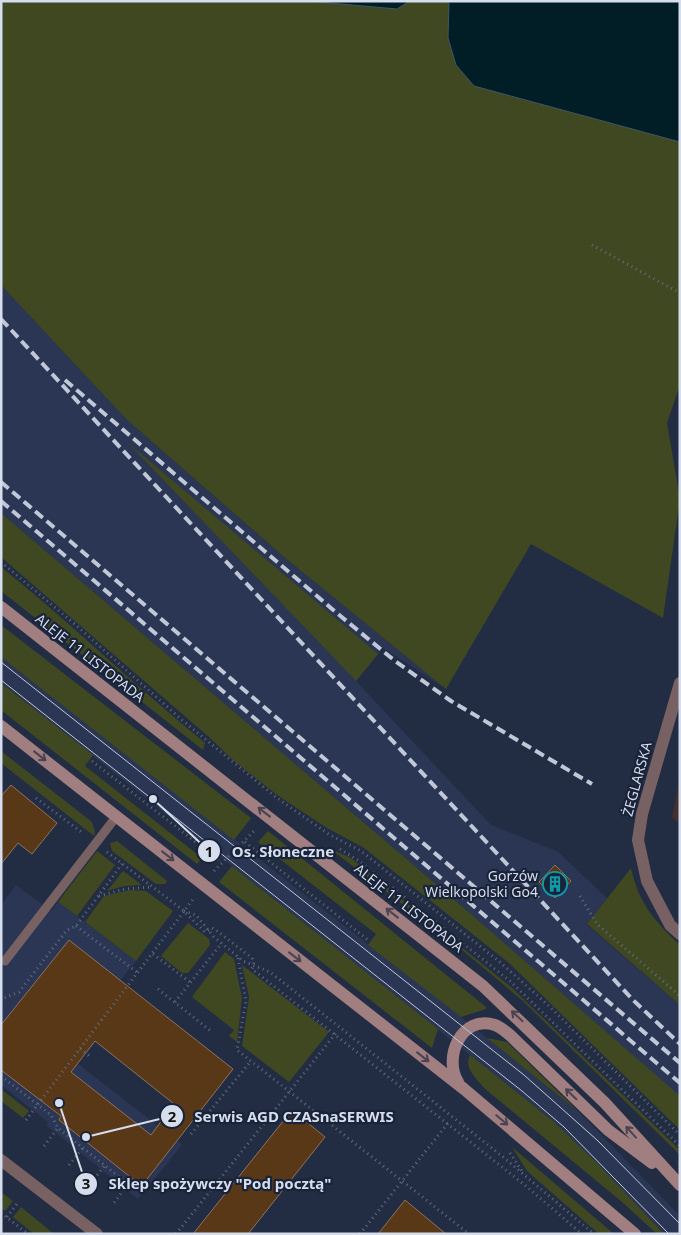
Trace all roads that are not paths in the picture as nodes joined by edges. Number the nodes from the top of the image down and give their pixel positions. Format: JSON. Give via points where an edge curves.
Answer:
{"nodes":[{"id":1,"x":1,"y":607,"type":"edge"},
{"id":2,"x":680,"y":683,"type":"edge"},
{"id":3,"x":1,"y":726,"type":"edge"},
{"id":4,"x":116,"y":817,"type":"junction"},
{"id":5,"x":680,"y":934,"type":"edge"},
{"id":6,"x":5,"y":961,"type":"dead end"},
{"id":7,"x":464,"y":1089,"type":"junction"},
{"id":8,"x":1,"y":1160,"type":"edge"},
{"id":9,"x":678,"y":1183,"type":"edge"},
{"id":10,"x":97,"y":1234,"type":"edge"},
{"id":11,"x":635,"y":1234,"type":"edge"}],
"edges":[{"from":9,"to":1,"type":"main road","name":"ALEJE 11 LISTOPADA","one_way":true,"via":[[605,1103],[498,998]]},
{"from":2,"to":5,"type":"street","name":"ŻEGLARSKA","via":[[642,814],[638,840],[647,881],[670,925]]},
{"from":3,"to":4,"type":"main road","one_way":true},
{"from":4,"to":6,"type":"lane"},
{"from":4,"to":7,"type":"main road","one_way":true},
{"from":9,"to":7,"type":"main road","one_way":true,"via":[[608,1130],[511,1036],[494,1024],[470,1028],[454,1046],[452,1070]]},
{"from":7,"to":11,"type":"main road","one_way":true},
{"from":8,"to":10,"type":"street"}]}
